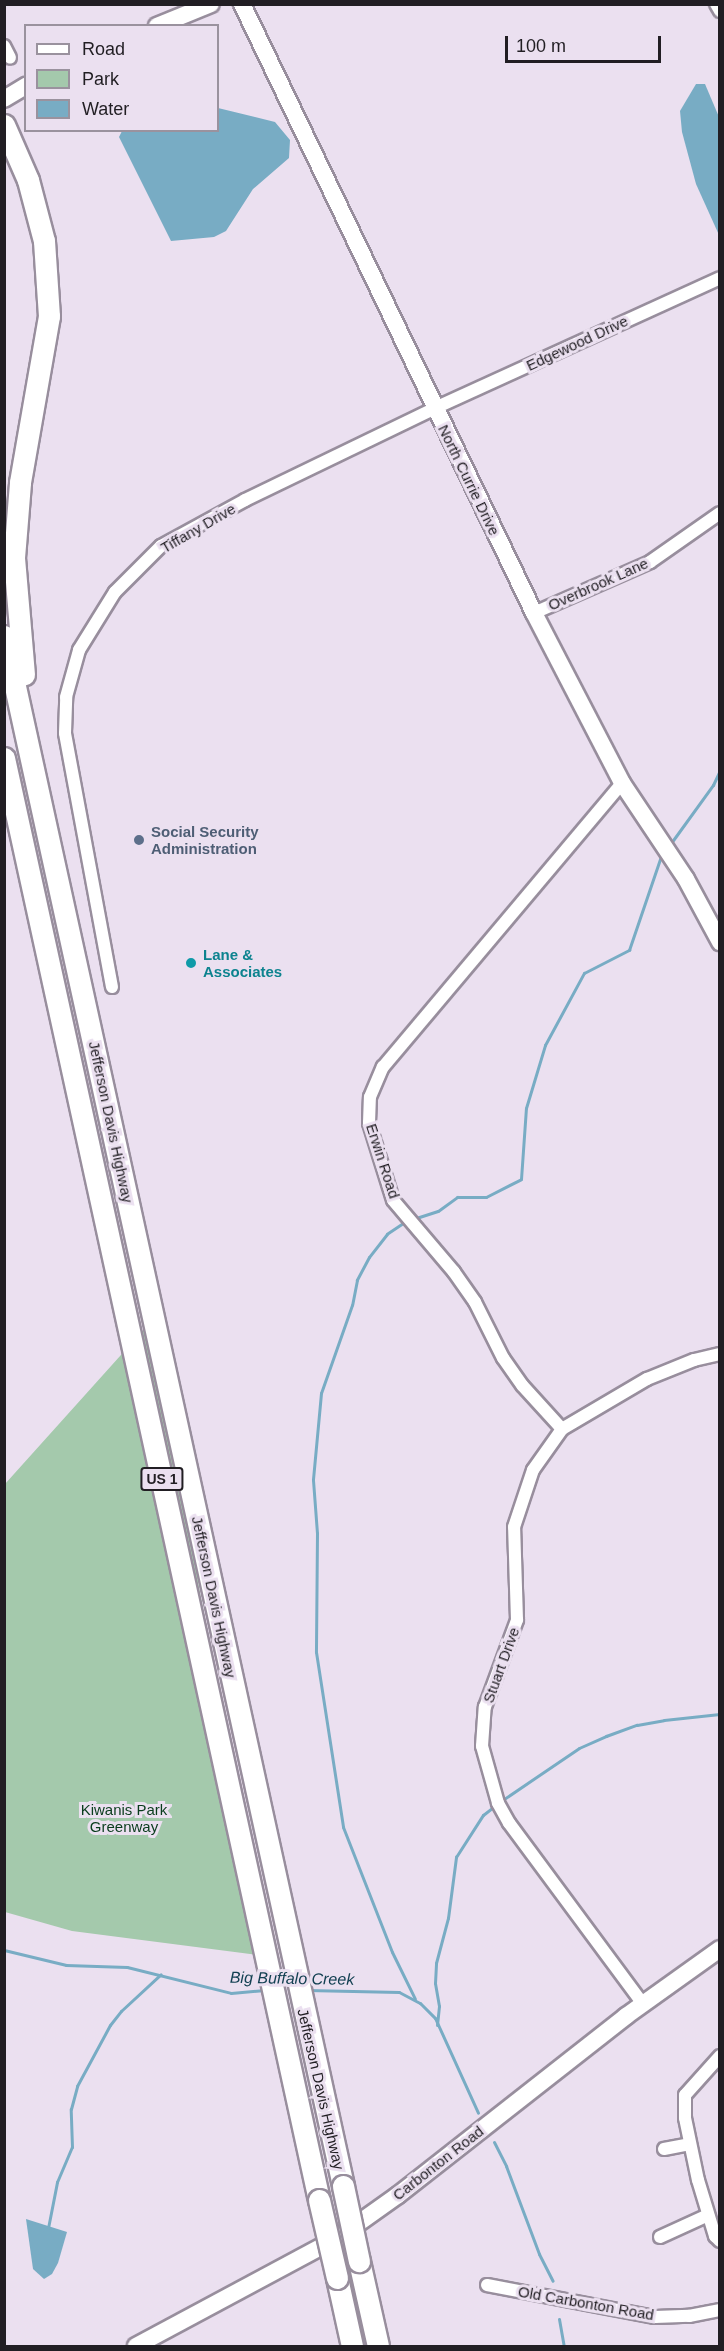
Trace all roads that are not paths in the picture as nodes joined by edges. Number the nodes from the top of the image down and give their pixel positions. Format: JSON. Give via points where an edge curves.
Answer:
{"nodes":[{"id":1,"x":211,"y":4,"type":"edge"},
{"id":2,"x":242,"y":4,"type":"edge"},
{"id":3,"x":716,"y":4,"type":"edge"},
{"id":4,"x":720,"y":11,"type":"edge"},
{"id":5,"x":162,"y":24,"type":"edge"},
{"id":6,"x":4,"y":46,"type":"edge"},
{"id":7,"x":10,"y":58,"type":"dead end"},
{"id":8,"x":24,"y":87,"type":"edge"},
{"id":9,"x":4,"y":99,"type":"edge"},
{"id":10,"x":4,"y":125,"type":"edge"},
{"id":11,"x":720,"y":278,"type":"edge"},
{"id":12,"x":435,"y":408,"type":"junction"},
{"id":13,"x":720,"y":513,"type":"edge"},
{"id":14,"x":534,"y":613,"type":"junction"},
{"id":15,"x":4,"y":636,"type":"edge"},
{"id":16,"x":4,"y":759,"type":"edge"},
{"id":17,"x":36,"y":780,"type":"junction"},
{"id":18,"x":622,"y":783,"type":"junction"},
{"id":19,"x":720,"y":942,"type":"edge"},
{"id":20,"x":112,"y":987,"type":"dead end"},
{"id":21,"x":720,"y":1354,"type":"edge"},
{"id":22,"x":562,"y":1429,"type":"junction"},
{"id":23,"x":720,"y":1949,"type":"edge"},
{"id":24,"x":643,"y":2004,"type":"junction"},
{"id":25,"x":720,"y":2056,"type":"edge"},
{"id":26,"x":690,"y":2144,"type":"junction"},
{"id":27,"x":664,"y":2148,"type":"dead end"},
{"id":28,"x":708,"y":2214,"type":"junction"},
{"id":29,"x":660,"y":2237,"type":"dead end"},
{"id":30,"x":720,"y":2241,"type":"edge"},
{"id":31,"x":488,"y":2285,"type":"dead end"},
{"id":32,"x":720,"y":2310,"type":"edge"},
{"id":33,"x":159,"y":2341,"type":"edge"},
{"id":34,"x":136,"y":2346,"type":"edge"},
{"id":35,"x":352,"y":2346,"type":"edge"},
{"id":36,"x":378,"y":2346,"type":"edge"}],
"edges":[{"from":1,"to":5,"type":"street"},
{"from":2,"to":12,"type":"street","name":"North Currie Drive"},
{"from":3,"to":4,"type":"street"},
{"from":6,"to":7,"type":"street"},
{"from":8,"to":9,"type":"street"},
{"from":10,"to":17,"type":"highway","via":[[28,180],[44,241],[50,316],[20,483],[14,558]]},
{"from":11,"to":12,"type":"street","name":"Edgewood Drive"},
{"from":12,"to":14,"type":"street","name":"North Currie Drive"},
{"from":12,"to":20,"type":"street","name":"Tiffany Drive","via":[[245,500],[161,546],[115,592],[80,650],[66,697],[65,733]]},
{"from":13,"to":14,"type":"street","name":"Overbrook Lane","via":[[650,562]]},
{"from":14,"to":18,"type":"street","name":"North Currie Drive"},
{"from":15,"to":17,"type":"highway","name":"Jefferson Davis Highway","number":"US 1"},
{"from":16,"to":35,"type":"highway","name":"Jefferson Davis Highway","number":"US 1","bridge":true},
{"from":17,"to":36,"type":"highway","name":"Jefferson Davis Highway","number":"US 1","bridge":true},
{"from":18,"to":19,"type":"street","name":"North Currie Drive","via":[[686,879]]},
{"from":18,"to":22,"type":"street","name":"Erwin Road","via":[[383,1067],[370,1097],[369,1123],[393,1200],[454,1272],[475,1302],[503,1358]]},
{"from":21,"to":22,"type":"street","name":"Stuart Drive","via":[[647,1379]]},
{"from":22,"to":24,"type":"street","name":"Stuart Drive","via":[[533,1470],[514,1527],[517,1620],[485,1707],[482,1746],[493,1788],[509,1823]]},
{"from":23,"to":24,"type":"street","name":"Carbonton Road"},
{"from":24,"to":33,"type":"street","name":"Carbonton Road","via":[[339,2237]]},
{"from":25,"to":26,"type":"street","via":[[685,2095]]},
{"from":26,"to":27,"type":"street"},
{"from":26,"to":28,"type":"street"},
{"from":28,"to":29,"type":"street"},
{"from":28,"to":30,"type":"street"},
{"from":31,"to":32,"type":"street","name":"Old Carbonton Road","via":[[656,2317]]},
{"from":33,"to":34,"type":"street","name":"Carbonton Road"}]}
